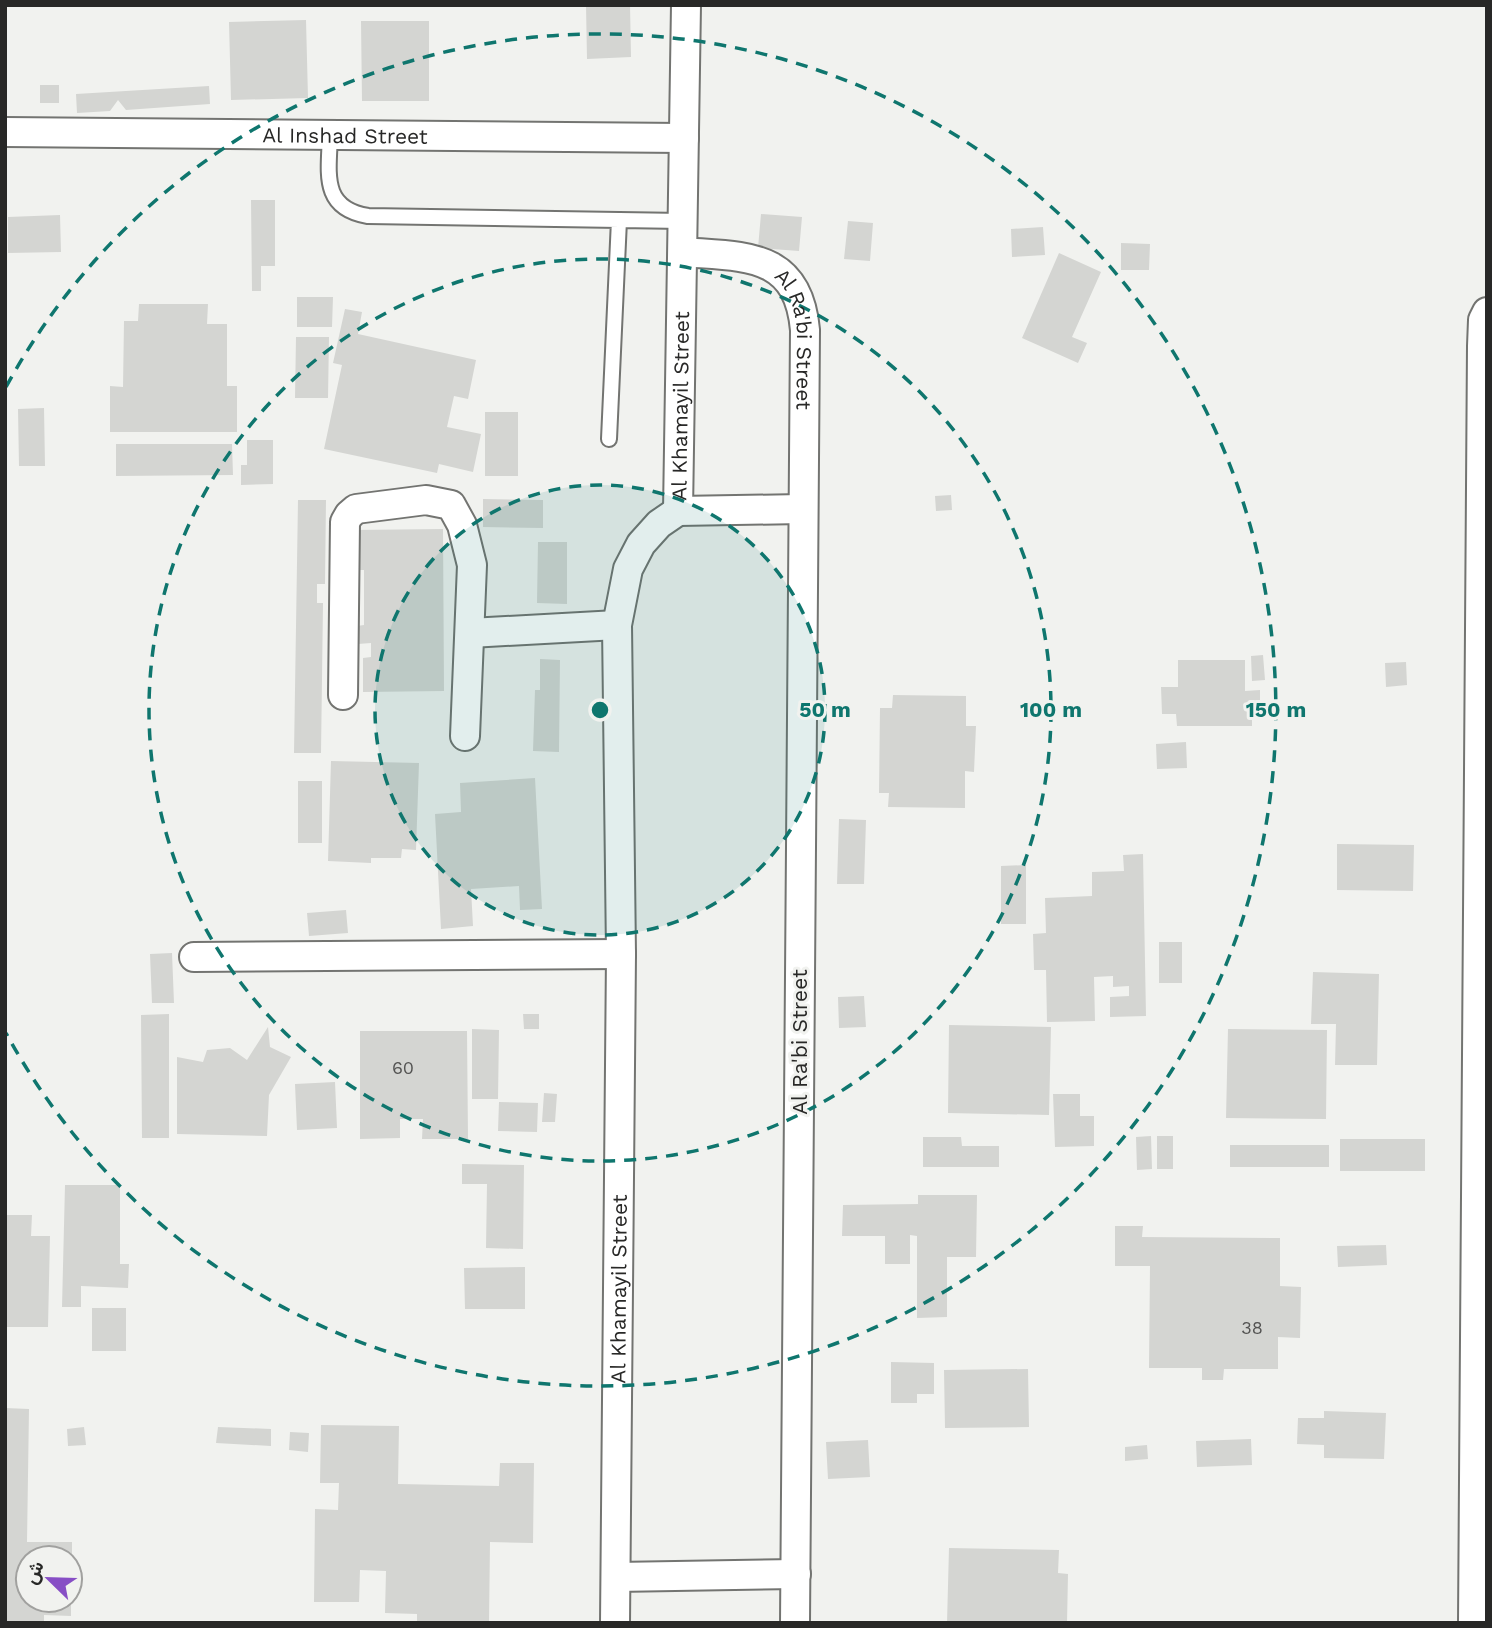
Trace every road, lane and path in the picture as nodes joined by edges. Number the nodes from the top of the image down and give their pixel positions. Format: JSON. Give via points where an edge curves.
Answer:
{"nodes":[{"id":1,"x":687,"y":5,"type":"edge"},
{"id":2,"x":5,"y":132,"type":"edge"},
{"id":3,"x":330,"y":134,"type":"junction"},
{"id":4,"x":684,"y":138,"type":"junction"},
{"id":5,"x":618,"y":220,"type":"junction"},
{"id":6,"x":683,"y":221,"type":"junction"},
{"id":7,"x":683,"y":252,"type":"junction"},
{"id":8,"x":1487,"y":312,"type":"edge"},
{"id":9,"x":608,"y":439,"type":"dead end"},
{"id":10,"x":802,"y":509,"type":"junction"},
{"id":11,"x":678,"y":511,"type":"junction"},
{"id":12,"x":617,"y":625,"type":"junction"},
{"id":13,"x":470,"y":633,"type":"junction"},
{"id":14,"x":343,"y":695,"type":"dead end"},
{"id":15,"x":465,"y":736,"type":"dead end"},
{"id":16,"x":621,"y":954,"type":"junction"},
{"id":17,"x":194,"y":957,"type":"dead end"},
{"id":18,"x":1482,"y":1070,"type":"edge"},
{"id":19,"x":1481,"y":1413,"type":"edge"},
{"id":20,"x":796,"y":1574,"type":"junction"},
{"id":21,"x":616,"y":1577,"type":"junction"},
{"id":22,"x":615,"y":1623,"type":"edge"},
{"id":23,"x":795,"y":1623,"type":"edge"},
{"id":24,"x":1473,"y":1623,"type":"edge"}],
"edges":[{"from":1,"to":4,"type":"street","name":"Al Khamayil Street"},
{"from":2,"to":3,"type":"street","name":"Al Inshad Street"},
{"from":3,"to":4,"type":"street","name":"Al Inshad Street"},
{"from":3,"to":5,"type":"lane","via":[[329,183],[333,196],[354,214]]},
{"from":4,"to":6,"type":"street","name":"Al Khamayil Street"},
{"from":5,"to":6,"type":"lane"},
{"from":5,"to":9,"type":"lane"},
{"from":6,"to":7,"type":"street","name":"Al Khamayil Street"},
{"from":7,"to":10,"type":"street","name":"Al Ra'bi Street","via":[[755,259],[776,268],[793,285],[803,306]]},
{"from":7,"to":11,"type":"street","name":"Al Khamayil Street"},
{"from":8,"to":18,"type":"street","via":[[1482,346]]},
{"from":10,"to":11,"type":"street"},
{"from":10,"to":20,"type":"street","name":"Al Ra'bi Street"},
{"from":11,"to":12,"type":"street","name":"Al Khamayil Street","via":[[640,544],[628,569]]},
{"from":12,"to":13,"type":"street"},
{"from":12,"to":16,"type":"street","name":"Al Khamayil Street"},
{"from":13,"to":14,"type":"street","via":[[472,565],[462,524],[451,505],[426,500],[356,509],[345,522]]},
{"from":13,"to":15,"type":"street"},
{"from":16,"to":17,"type":"street"},
{"from":16,"to":21,"type":"street","name":"Al Khamayil Street"},
{"from":18,"to":19,"type":"street"},
{"from":19,"to":24,"type":"street"},
{"from":20,"to":21,"type":"street"},
{"from":20,"to":23,"type":"street","name":"Al Ra'bi Street"},
{"from":21,"to":22,"type":"street","name":"Al Khamayil Street"}]}
